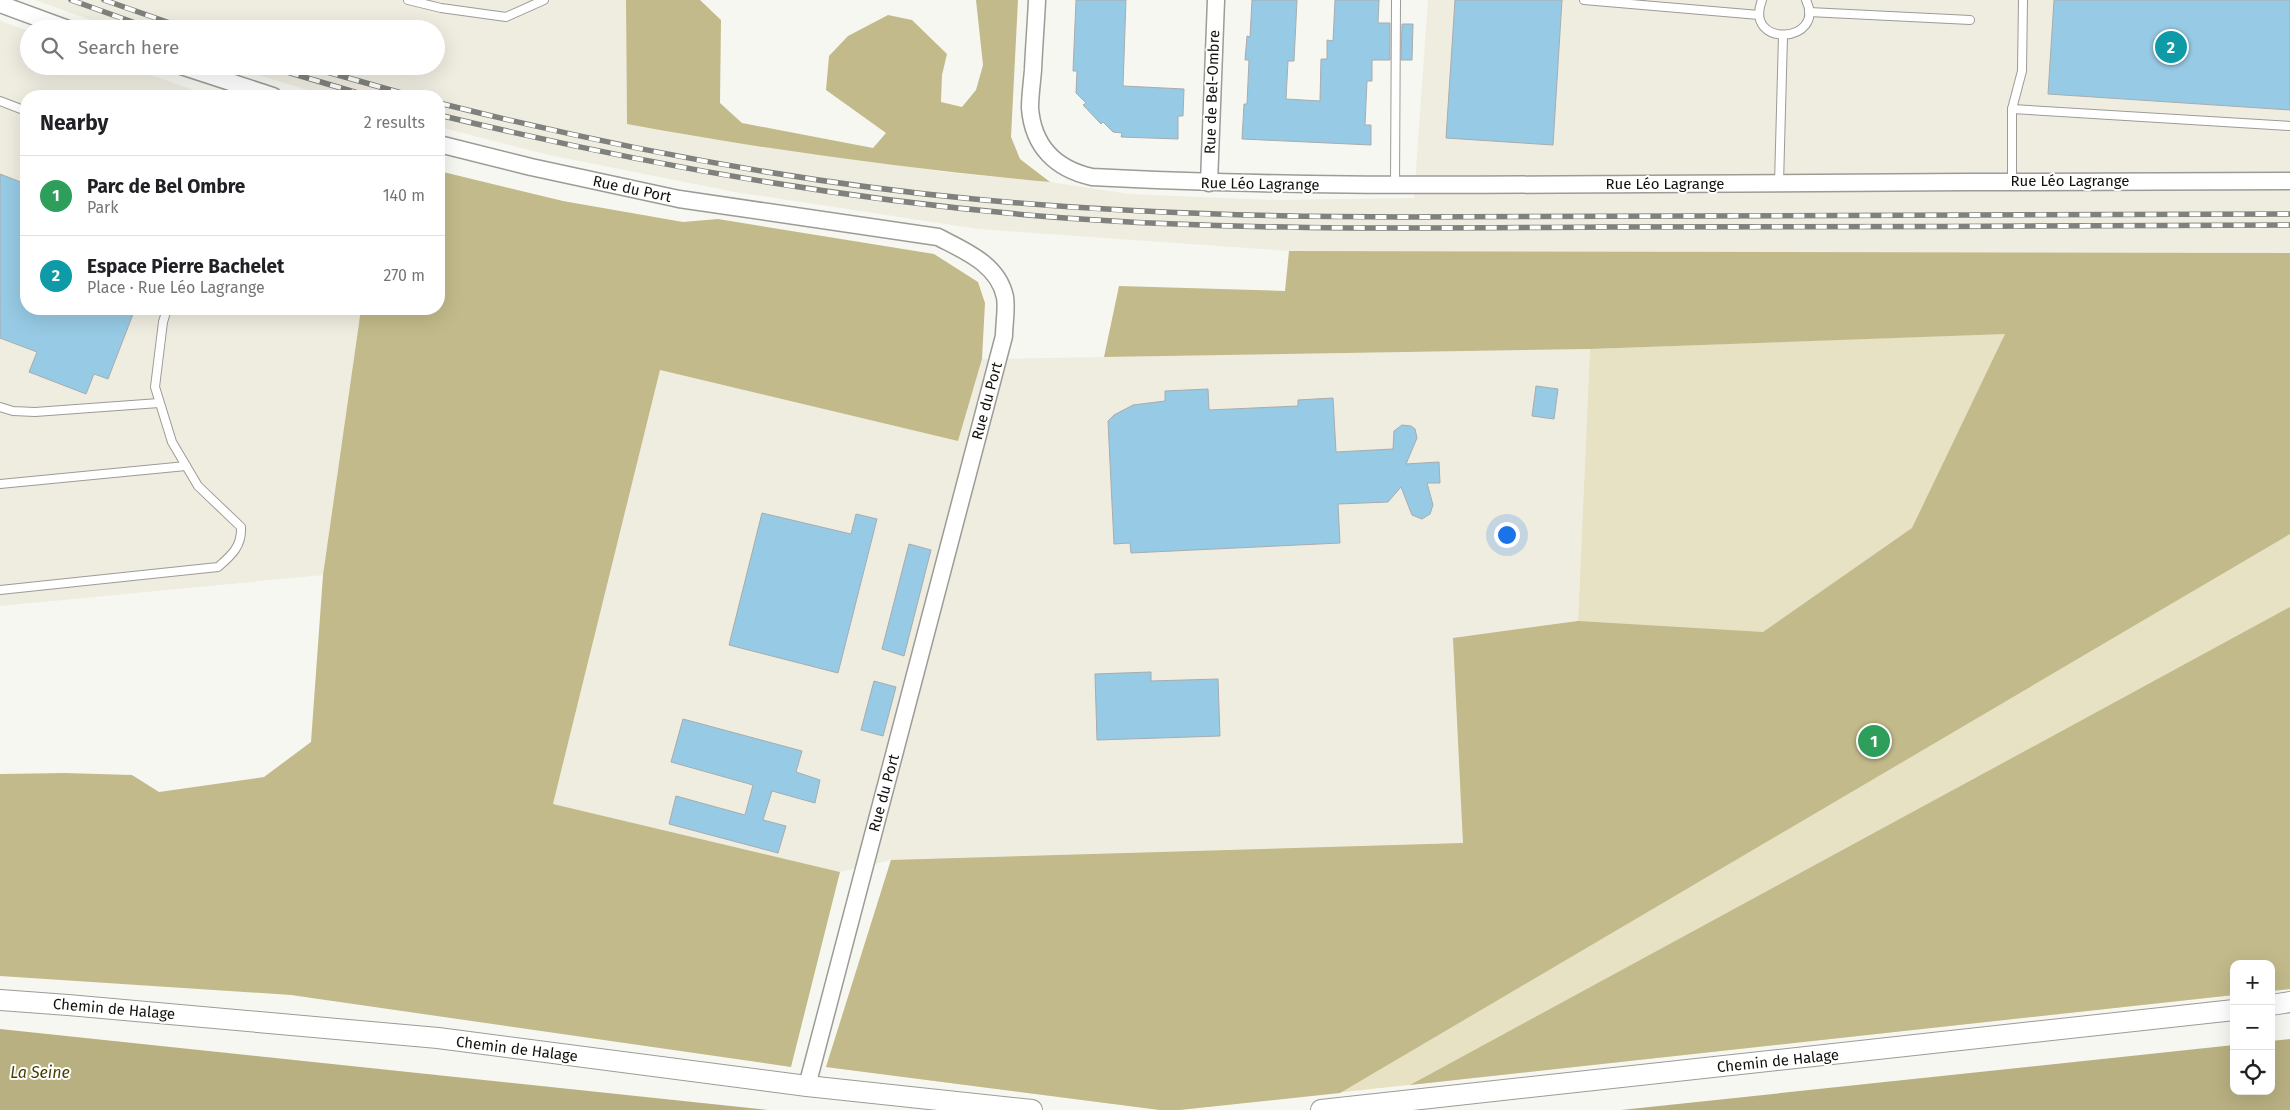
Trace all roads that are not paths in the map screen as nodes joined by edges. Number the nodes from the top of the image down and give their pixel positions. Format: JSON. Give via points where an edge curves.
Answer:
{"nodes":[{"id":1,"x":408,"y":0,"type":"edge"},
{"id":2,"x":544,"y":0,"type":"edge"},
{"id":3,"x":1037,"y":0,"type":"edge"},
{"id":4,"x":1216,"y":0,"type":"edge"},
{"id":5,"x":1396,"y":0,"type":"edge"},
{"id":6,"x":1584,"y":0,"type":"edge"},
{"id":7,"x":1762,"y":0,"type":"edge"},
{"id":8,"x":1806,"y":0,"type":"edge"},
{"id":9,"x":2024,"y":0,"type":"edge"},
{"id":10,"x":0,"y":4,"type":"edge"},
{"id":11,"x":1809,"y":12,"type":"junction"},
{"id":12,"x":1759,"y":15,"type":"junction"},
{"id":13,"x":44,"y":20,"type":"edge"},
{"id":14,"x":1970,"y":20,"type":"dead end"},
{"id":15,"x":1783,"y":36,"type":"junction"},
{"id":16,"x":209,"y":75,"type":"edge"},
{"id":17,"x":255,"y":90,"type":"edge"},
{"id":18,"x":0,"y":101,"type":"edge"},
{"id":19,"x":20,"y":109,"type":"edge"},
{"id":20,"x":2012,"y":109,"type":"junction"},
{"id":21,"x":2290,"y":126,"type":"edge"},
{"id":22,"x":445,"y":146,"type":"edge"},
{"id":23,"x":2012,"y":181,"type":"junction"},
{"id":24,"x":2290,"y":181,"type":"edge"},
{"id":25,"x":1209,"y":183,"type":"junction"},
{"id":26,"x":1779,"y":183,"type":"junction"},
{"id":27,"x":1395,"y":186,"type":"junction"},
{"id":28,"x":165,"y":315,"type":"edge"},
{"id":29,"x":159,"y":403,"type":"junction"},
{"id":30,"x":0,"y":407,"type":"edge"},
{"id":31,"x":186,"y":466,"type":"junction"},
{"id":32,"x":0,"y":484,"type":"edge"},
{"id":33,"x":0,"y":590,"type":"edge"},
{"id":34,"x":0,"y":1000,"type":"edge"},
{"id":35,"x":2290,"y":1002,"type":"edge"},
{"id":36,"x":2275,"y":1004,"type":"edge"},
{"id":37,"x":2230,"y":1010,"type":"edge"},
{"id":38,"x":808,"y":1086,"type":"junction"},
{"id":39,"x":1032,"y":1110,"type":"edge"},
{"id":40,"x":1321,"y":1110,"type":"edge"}],
"edges":[{"from":1,"to":2,"type":"lane","via":[[506,17]]},
{"from":3,"to":25,"type":"street","name":"Rue Léo Lagrange","via":[[1030,109],[1035,134],[1048,154],[1075,173],[1092,177]]},
{"from":4,"to":25,"type":"street","name":"Rue de Bel-Ombre"},
{"from":5,"to":27,"type":"lane"},
{"from":6,"to":12,"type":"lane"},
{"from":7,"to":12,"type":"lane"},
{"from":8,"to":11,"type":"lane"},
{"from":9,"to":20,"type":"lane","via":[[2022,71]]},
{"from":10,"to":13,"type":"street"},
{"from":11,"to":14,"type":"lane"},
{"from":11,"to":15,"type":"lane","via":[[1798,32]]},
{"from":12,"to":15,"type":"lane","via":[[1767,30]]},
{"from":15,"to":26,"type":"lane"},
{"from":16,"to":17,"type":"street"},
{"from":18,"to":19,"type":"lane"},
{"from":20,"to":21,"type":"lane"},
{"from":20,"to":23,"type":"lane"},
{"from":22,"to":38,"type":"street","name":"Rue du Port","via":[[679,199],[938,237],[994,271],[1005,297],[1004,336]]},
{"from":23,"to":24,"type":"street","name":"Rue Léo Lagrange"},
{"from":23,"to":26,"type":"street","name":"Rue Léo Lagrange"},
{"from":25,"to":27,"type":"street","name":"Rue Léo Lagrange"},
{"from":26,"to":27,"type":"street","name":"Rue Léo Lagrange"},
{"from":28,"to":29,"type":"lane","via":[[154,387]]},
{"from":29,"to":30,"type":"lane","via":[[35,412]]},
{"from":29,"to":31,"type":"lane","via":[[172,442]]},
{"from":31,"to":32,"type":"lane"},
{"from":31,"to":33,"type":"lane","via":[[198,486],[241,527],[242,538],[234,554],[218,567]]},
{"from":34,"to":38,"type":"street","name":"Chemin de Halage","via":[[438,1038]]},
{"from":35,"to":36,"type":"street"},
{"from":37,"to":40,"type":"street","name":"Chemin de Halage"},
{"from":38,"to":39,"type":"street","name":"Chemin de Halage"}]}
